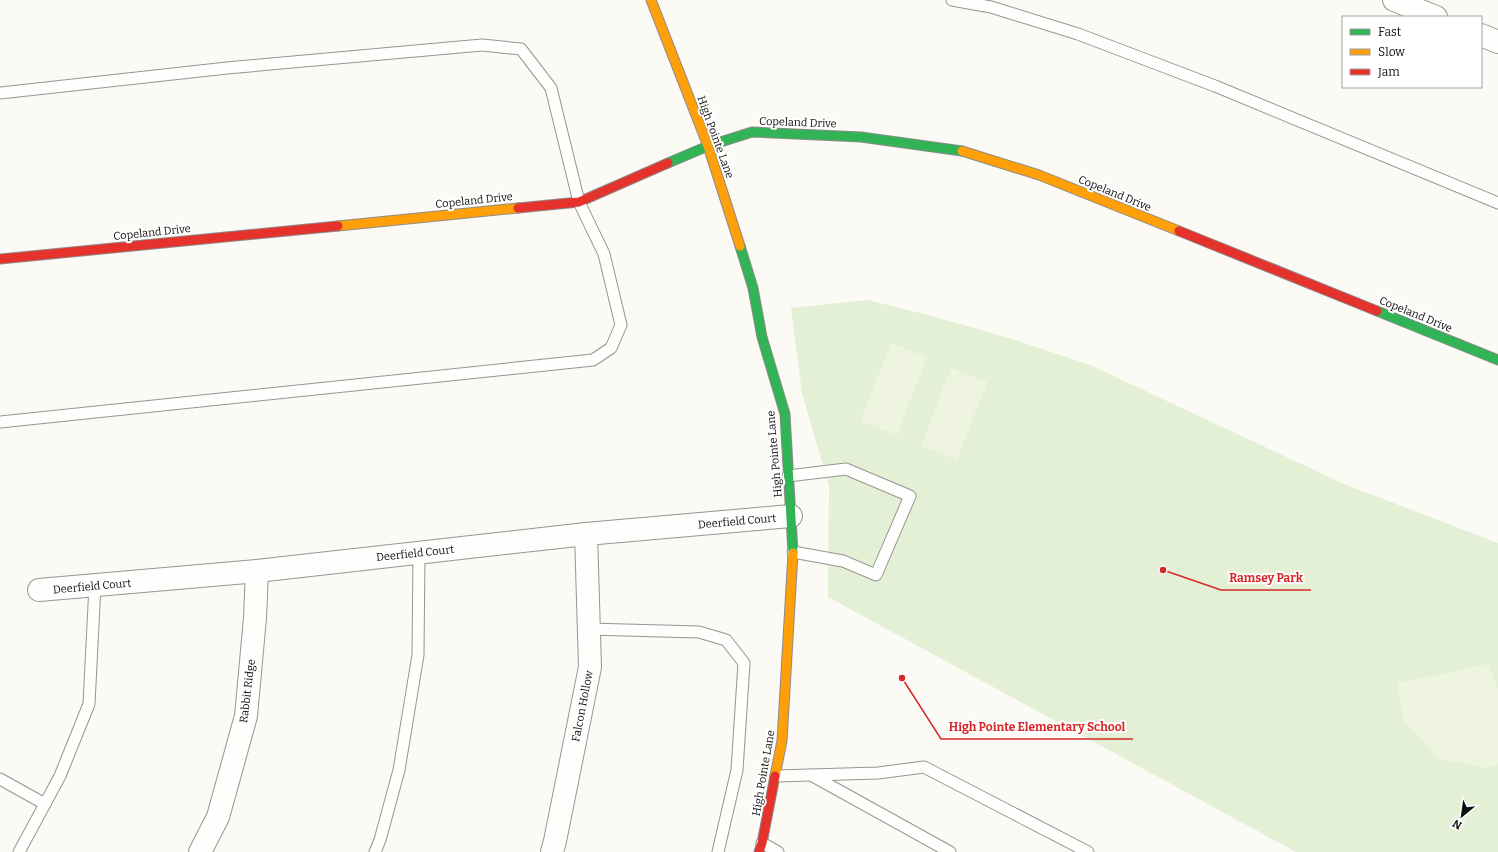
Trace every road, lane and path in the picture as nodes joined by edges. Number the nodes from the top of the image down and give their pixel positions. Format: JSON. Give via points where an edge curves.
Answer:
{"nodes":[{"id":1,"x":651,"y":0,"type":"edge"},
{"id":2,"x":952,"y":0,"type":"edge"},
{"id":3,"x":1394,"y":0,"type":"edge"},
{"id":4,"x":1434,"y":16,"type":"edge"},
{"id":5,"x":1482,"y":35,"type":"edge"},
{"id":6,"x":1498,"y":42,"type":"edge"},
{"id":7,"x":0,"y":93,"type":"edge"},
{"id":8,"x":708,"y":146,"type":"junction"},
{"id":9,"x":580,"y":202,"type":"junction"},
{"id":10,"x":1498,"y":203,"type":"edge"},
{"id":11,"x":0,"y":260,"type":"edge"},
{"id":12,"x":1498,"y":360,"type":"edge"},
{"id":13,"x":0,"y":422,"type":"edge"},
{"id":14,"x":788,"y":476,"type":"junction"},
{"id":15,"x":791,"y":516,"type":"junction"},
{"id":16,"x":586,"y":534,"type":"junction"},
{"id":17,"x":419,"y":552,"type":"junction"},
{"id":18,"x":793,"y":552,"type":"junction"},
{"id":19,"x":257,"y":571,"type":"junction"},
{"id":20,"x":95,"y":585,"type":"junction"},
{"id":21,"x":38,"y":590,"type":"dead end"},
{"id":22,"x":589,"y":629,"type":"junction"},
{"id":23,"x":811,"y":775,"type":"junction"},
{"id":24,"x":776,"y":776,"type":"junction"},
{"id":25,"x":0,"y":779,"type":"edge"},
{"id":26,"x":45,"y":804,"type":"junction"},
{"id":27,"x":761,"y":848,"type":"edge"},
{"id":28,"x":19,"y":852,"type":"edge"},
{"id":29,"x":200,"y":852,"type":"edge"},
{"id":30,"x":375,"y":852,"type":"edge"},
{"id":31,"x":552,"y":852,"type":"edge"},
{"id":32,"x":718,"y":852,"type":"edge"},
{"id":33,"x":778,"y":852,"type":"edge"},
{"id":34,"x":950,"y":852,"type":"edge"},
{"id":35,"x":1088,"y":852,"type":"edge"}],
"edges":[{"from":1,"to":8,"type":"street","name":"High Pointe Lane"},
{"from":2,"to":10,"type":"lane","via":[[991,7],[1085,37],[1222,89]]},
{"from":3,"to":4,"type":"street"},
{"from":5,"to":6,"type":"street"},
{"from":7,"to":9,"type":"lane","via":[[227,68],[482,45],[521,49],[550,88]]},
{"from":8,"to":9,"type":"street","name":"Copeland Drive"},
{"from":8,"to":12,"type":"street","name":"Copeland Drive","via":[[752,132],[862,137],[962,151],[1039,176]]},
{"from":8,"to":14,"type":"street","name":"High Pointe Lane","via":[[753,288],[762,337],[785,414]]},
{"from":9,"to":11,"type":"street","name":"Copeland Drive"},
{"from":9,"to":13,"type":"lane","via":[[604,254],[621,324],[611,348],[593,360]]},
{"from":14,"to":15,"type":"street","name":"High Pointe Lane"},
{"from":14,"to":18,"type":"lane","via":[[846,469],[910,496],[876,575],[843,561]]},
{"from":15,"to":16,"type":"street","name":"Deerfield Court"},
{"from":15,"to":18,"type":"street","name":"High Pointe Lane"},
{"from":16,"to":17,"type":"street","name":"Deerfield Court"},
{"from":16,"to":22,"type":"street","name":"Falcon Hollow"},
{"from":17,"to":19,"type":"street","name":"Deerfield Court"},
{"from":17,"to":30,"type":"lane","via":[[418,655],[399,770]]},
{"from":18,"to":24,"type":"street","name":"High Pointe Lane","via":[[782,741]]},
{"from":19,"to":20,"type":"street","name":"Deerfield Court"},
{"from":19,"to":29,"type":"street","name":"Rabbit Ridge","via":[[246,716],[218,817]]},
{"from":20,"to":21,"type":"street","name":"Deerfield Court"},
{"from":20,"to":26,"type":"lane","via":[[90,704],[60,776]]},
{"from":22,"to":31,"type":"street","name":"Falcon Hollow","via":[[590,667]]},
{"from":22,"to":32,"type":"lane","via":[[700,632],[726,640],[744,663],[737,770]]},
{"from":23,"to":24,"type":"lane"},
{"from":23,"to":34,"type":"lane"},
{"from":23,"to":35,"type":"lane","via":[[878,773],[924,767]]},
{"from":24,"to":27,"type":"street","name":"High Pointe Lane"},
{"from":25,"to":26,"type":"lane"},
{"from":26,"to":28,"type":"lane"},
{"from":27,"to":33,"type":"lane"}]}
